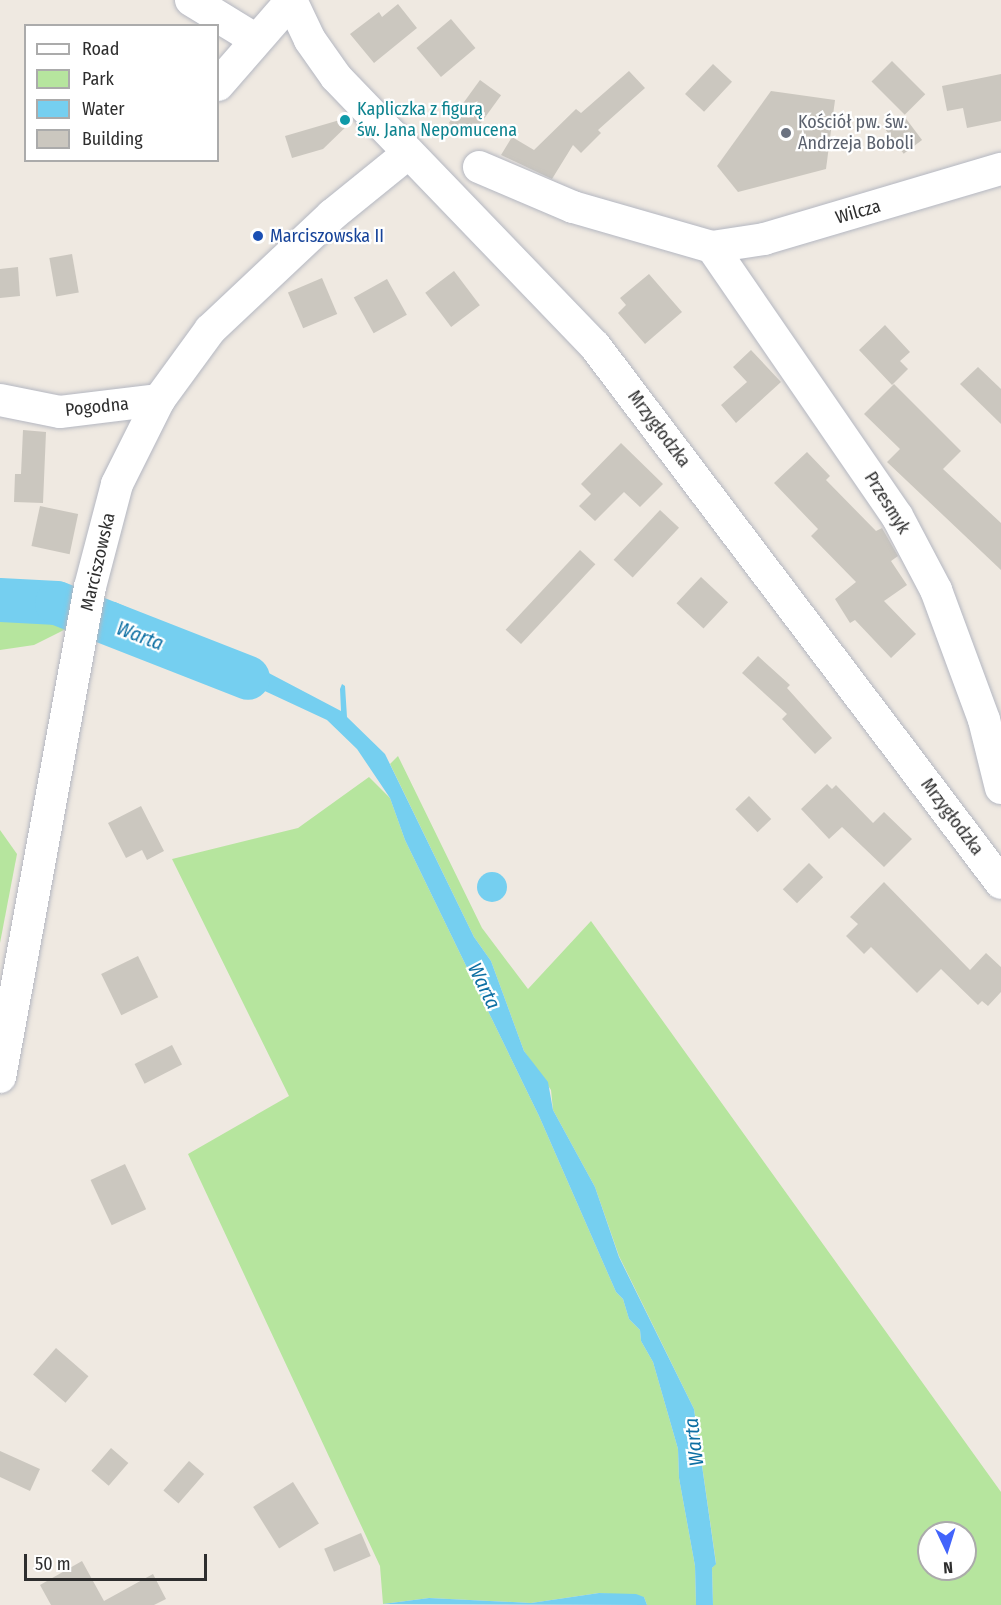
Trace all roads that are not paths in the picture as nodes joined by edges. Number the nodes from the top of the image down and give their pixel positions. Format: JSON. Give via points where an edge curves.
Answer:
{"nodes":[{"id":1,"x":191,"y":0,"type":"edge"},
{"id":2,"x":291,"y":1,"type":"edge"},
{"id":3,"x":255,"y":39,"type":"junction"},
{"id":4,"x":219,"y":84,"type":"edge"},
{"id":5,"x":406,"y":154,"type":"junction"},
{"id":6,"x":479,"y":167,"type":"dead end"},
{"id":7,"x":1001,"y":169,"type":"edge"},
{"id":8,"x":712,"y":248,"type":"junction"},
{"id":9,"x":0,"y":400,"type":"edge"},
{"id":10,"x":159,"y":400,"type":"junction"},
{"id":11,"x":1001,"y":788,"type":"edge"},
{"id":12,"x":1001,"y":883,"type":"edge"},
{"id":13,"x":0,"y":1077,"type":"edge"}],
"edges":[{"from":1,"to":3,"type":"street"},
{"from":2,"to":3,"type":"street"},
{"from":2,"to":5,"type":"street","name":"Mrzygłodzka","via":[[322,59]]},
{"from":3,"to":4,"type":"street"},
{"from":5,"to":10,"type":"street","name":"Marciszowska","via":[[332,215],[241,299],[210,330]]},
{"from":5,"to":12,"type":"street","name":"Mrzygłodzka","via":[[595,346]]},
{"from":6,"to":8,"type":"street","via":[[573,207]]},
{"from":7,"to":8,"type":"street","name":"Wilcza","via":[[764,239]]},
{"from":8,"to":11,"type":"street","name":"Przesmyk","via":[[897,516],[936,590],[984,720]]},
{"from":9,"to":10,"type":"street","name":"Pogodna","via":[[60,412]]},
{"from":10,"to":13,"type":"street","name":"Marciszowska","via":[[117,484],[90,587]]}]}
